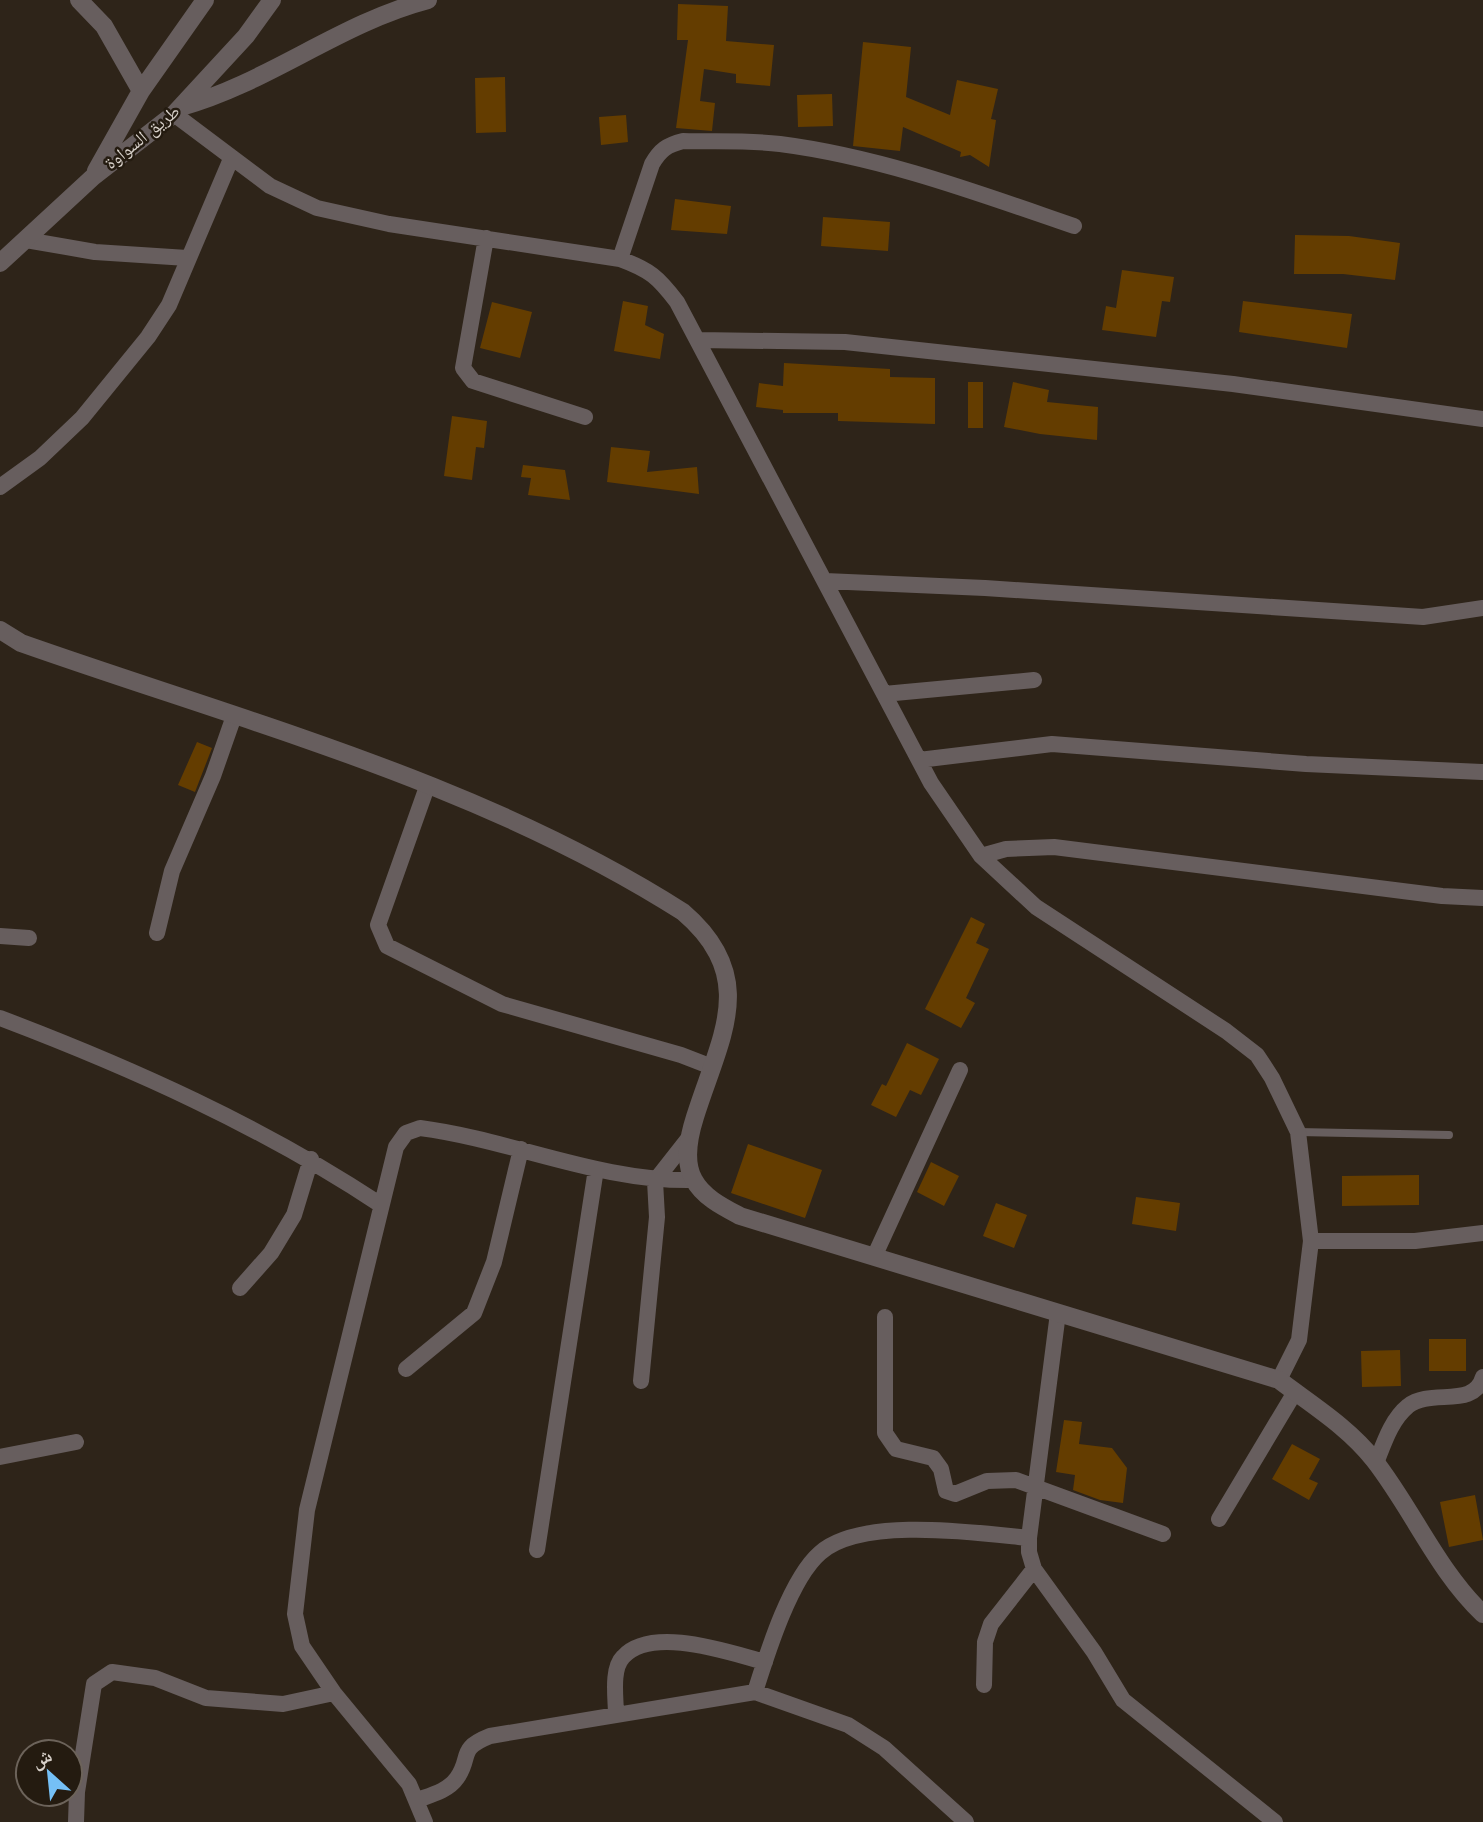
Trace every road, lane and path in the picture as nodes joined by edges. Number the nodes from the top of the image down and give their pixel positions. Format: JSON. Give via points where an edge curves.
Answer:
{"nodes":[{"id":1,"x":79,"y":0,"type":"edge"},
{"id":2,"x":205,"y":0,"type":"edge"},
{"id":3,"x":272,"y":0,"type":"edge"},
{"id":4,"x":428,"y":0,"type":"edge"},
{"id":5,"x":141,"y":91,"type":"junction"},
{"id":6,"x":177,"y":111,"type":"junction"},
{"id":7,"x":231,"y":159,"type":"junction"},
{"id":8,"x":93,"y":177,"type":"junction"},
{"id":9,"x":1074,"y":226,"type":"dead end"},
{"id":10,"x":486,"y":239,"type":"junction"},
{"id":11,"x":26,"y":240,"type":"junction"},
{"id":12,"x":187,"y":258,"type":"junction"},
{"id":13,"x":620,"y":259,"type":"junction"},
{"id":14,"x":0,"y":263,"type":"edge"},
{"id":15,"x":698,"y":340,"type":"junction"},
{"id":16,"x":584,"y":417,"type":"dead end"},
{"id":17,"x":1483,"y":419,"type":"edge"},
{"id":18,"x":0,"y":487,"type":"edge"},
{"id":19,"x":825,"y":581,"type":"junction"},
{"id":20,"x":1483,"y":608,"type":"edge"},
{"id":21,"x":0,"y":630,"type":"edge"},
{"id":22,"x":1034,"y":680,"type":"dead end"},
{"id":23,"x":884,"y":694,"type":"junction"},
{"id":24,"x":234,"y":716,"type":"junction"},
{"id":25,"x":919,"y":760,"type":"junction"},
{"id":26,"x":1482,"y":772,"type":"edge"},
{"id":27,"x":428,"y":784,"type":"junction"},
{"id":28,"x":981,"y":856,"type":"junction"},
{"id":29,"x":1483,"y":898,"type":"edge"},
{"id":30,"x":157,"y":933,"type":"dead end"},
{"id":31,"x":0,"y":936,"type":"edge"},
{"id":32,"x":29,"y":938,"type":"dead end"},
{"id":33,"x":0,"y":1018,"type":"edge"},
{"id":34,"x":712,"y":1067,"type":"junction"},
{"id":35,"x":960,"y":1070,"type":"dead end"},
{"id":36,"x":1298,"y":1132,"type":"junction"},
{"id":37,"x":1449,"y":1135,"type":"dead end"},
{"id":38,"x":688,"y":1139,"type":"junction"},
{"id":39,"x":521,"y":1149,"type":"junction"},
{"id":40,"x":311,"y":1159,"type":"junction"},
{"id":41,"x":596,"y":1169,"type":"junction"},
{"id":42,"x":694,"y":1180,"type":"junction"},
{"id":43,"x":655,"y":1181,"type":"junction"},
{"id":44,"x":381,"y":1205,"type":"junction"},
{"id":45,"x":1483,"y":1233,"type":"edge"},
{"id":46,"x":1311,"y":1241,"type":"junction"},
{"id":47,"x":874,"y":1257,"type":"junction"},
{"id":48,"x":240,"y":1288,"type":"dead end"},
{"id":49,"x":1058,"y":1313,"type":"junction"},
{"id":50,"x":885,"y":1317,"type":"dead end"},
{"id":51,"x":406,"y":1369,"type":"dead end"},
{"id":52,"x":1483,"y":1377,"type":"edge"},
{"id":53,"x":1279,"y":1380,"type":"junction"},
{"id":54,"x":641,"y":1381,"type":"dead end"},
{"id":55,"x":1294,"y":1392,"type":"junction"},
{"id":56,"x":76,"y":1442,"type":"dead end"},
{"id":57,"x":0,"y":1457,"type":"edge"},
{"id":58,"x":1376,"y":1463,"type":"junction"},
{"id":59,"x":1036,"y":1486,"type":"junction"},
{"id":60,"x":1219,"y":1519,"type":"dead end"},
{"id":61,"x":1163,"y":1534,"type":"dead end"},
{"id":62,"x":1029,"y":1538,"type":"junction"},
{"id":63,"x":537,"y":1550,"type":"dead end"},
{"id":64,"x":1034,"y":1569,"type":"junction"},
{"id":65,"x":1483,"y":1614,"type":"edge"},
{"id":66,"x":765,"y":1662,"type":"junction"},
{"id":67,"x":984,"y":1685,"type":"dead end"},
{"id":68,"x":755,"y":1692,"type":"junction"},
{"id":69,"x":334,"y":1693,"type":"junction"},
{"id":70,"x":616,"y":1715,"type":"junction"},
{"id":71,"x":417,"y":1800,"type":"junction"},
{"id":72,"x":76,"y":1822,"type":"edge"},
{"id":73,"x":425,"y":1822,"type":"edge"},
{"id":74,"x":965,"y":1822,"type":"edge"},
{"id":75,"x":1275,"y":1822,"type":"edge"}],
"edges":[{"from":1,"to":5,"type":"street","via":[[104,26]]},
{"from":2,"to":5,"type":"street"},
{"from":3,"to":6,"type":"street","name":"طريق السواوة","via":[[246,36]]},
{"from":4,"to":6,"type":"street","via":[[356,25],[250,82]]},
{"from":5,"to":8,"type":"street"},
{"from":6,"to":7,"type":"street"},
{"from":6,"to":8,"type":"street","name":"طريق السواوة"},
{"from":7,"to":10,"type":"street","via":[[270,186],[317,208]]},
{"from":7,"to":12,"type":"street"},
{"from":8,"to":11,"type":"street","name":"طريق السواوة"},
{"from":9,"to":13,"type":"street","via":[[842,155],[778,144],[683,141],[659,151],[652,164]]},
{"from":10,"to":13,"type":"street"},
{"from":10,"to":16,"type":"street","via":[[463,368],[473,381]]},
{"from":11,"to":12,"type":"street","via":[[95,252]]},
{"from":11,"to":14,"type":"street","name":"طريق السواوة"},
{"from":12,"to":18,"type":"street","via":[[169,305],[114,380],[61,439]]},
{"from":13,"to":15,"type":"street","via":[[653,272]]},
{"from":15,"to":17,"type":"street","via":[[845,342],[1233,384]]},
{"from":15,"to":19,"type":"street"},
{"from":19,"to":20,"type":"street","via":[[985,587],[1423,617]]},
{"from":19,"to":23,"type":"street"},
{"from":21,"to":24,"type":"street","via":[[21,643]]},
{"from":22,"to":23,"type":"street"},
{"from":23,"to":25,"type":"street"},
{"from":24,"to":27,"type":"street"},
{"from":24,"to":30,"type":"street","via":[[172,871]]},
{"from":25,"to":26,"type":"street","via":[[1052,744]]},
{"from":25,"to":28,"type":"street"},
{"from":27,"to":34,"type":"street","via":[[570,848],[662,899],[699,926],[723,962],[729,982],[727,1026]]},
{"from":27,"to":34,"type":"street","via":[[378,925],[387,946],[502,1004]]},
{"from":28,"to":29,"type":"street","via":[[1006,849],[1054,847],[1428,895]]},
{"from":28,"to":36,"type":"street","via":[[1036,907],[1257,1055]]},
{"from":31,"to":32,"type":"street"},
{"from":33,"to":40,"type":"street","via":[[93,1053]]},
{"from":34,"to":38,"type":"street"},
{"from":35,"to":47,"type":"street"},
{"from":36,"to":37,"type":"lane"},
{"from":36,"to":46,"type":"street"},
{"from":38,"to":42,"type":"street"},
{"from":38,"to":43,"type":"street"},
{"from":39,"to":41,"type":"street"},
{"from":39,"to":44,"type":"street","via":[[438,1130],[420,1128],[406,1133],[396,1147]]},
{"from":39,"to":51,"type":"street","via":[[494,1262],[474,1313]]},
{"from":40,"to":44,"type":"street"},
{"from":40,"to":48,"type":"street","via":[[294,1215],[271,1253]]},
{"from":41,"to":43,"type":"street"},
{"from":41,"to":63,"type":"street"},
{"from":42,"to":43,"type":"street"},
{"from":42,"to":47,"type":"street","via":[[714,1202],[740,1216]]},
{"from":43,"to":54,"type":"street","via":[[657,1217]]},
{"from":44,"to":69,"type":"street","via":[[307,1510],[295,1614],[302,1646]]},
{"from":45,"to":46,"type":"street","via":[[1415,1241]]},
{"from":46,"to":53,"type":"street","via":[[1299,1340]]},
{"from":47,"to":49,"type":"street"},
{"from":49,"to":53,"type":"street"},
{"from":49,"to":59,"type":"street"},
{"from":50,"to":59,"type":"street","via":[[885,1433],[896,1449],[933,1458],[946,1491],[955,1494],[987,1480],[1016,1480]]},
{"from":52,"to":58,"type":"street","via":[[1472,1395],[1428,1398],[1409,1405],[1394,1422]]},
{"from":53,"to":55,"type":"street"},
{"from":55,"to":58,"type":"street","via":[[1353,1436]]},
{"from":55,"to":60,"type":"street"},
{"from":56,"to":57,"type":"street"},
{"from":58,"to":65,"type":"street","via":[[1449,1574]]},
{"from":59,"to":61,"type":"street"},
{"from":59,"to":62,"type":"street"},
{"from":62,"to":64,"type":"street"},
{"from":62,"to":66,"type":"street","via":[[940,1528],[904,1529],[841,1541],[813,1560],[786,1607]]},
{"from":64,"to":67,"type":"street","via":[[992,1624],[985,1642]]},
{"from":64,"to":75,"type":"street","via":[[1123,1700]]},
{"from":66,"to":68,"type":"street"},
{"from":66,"to":70,"type":"street","via":[[687,1642],[649,1644],[623,1656],[617,1671]]},
{"from":68,"to":70,"type":"street"},
{"from":68,"to":74,"type":"street","via":[[848,1725],[894,1756]]},
{"from":69,"to":71,"type":"street"},
{"from":69,"to":72,"type":"street","via":[[284,1704],[206,1698],[155,1678],[112,1672],[93,1684]]},
{"from":70,"to":71,"type":"street","via":[[477,1741],[463,1759],[456,1781]]},
{"from":71,"to":73,"type":"street"}]}
